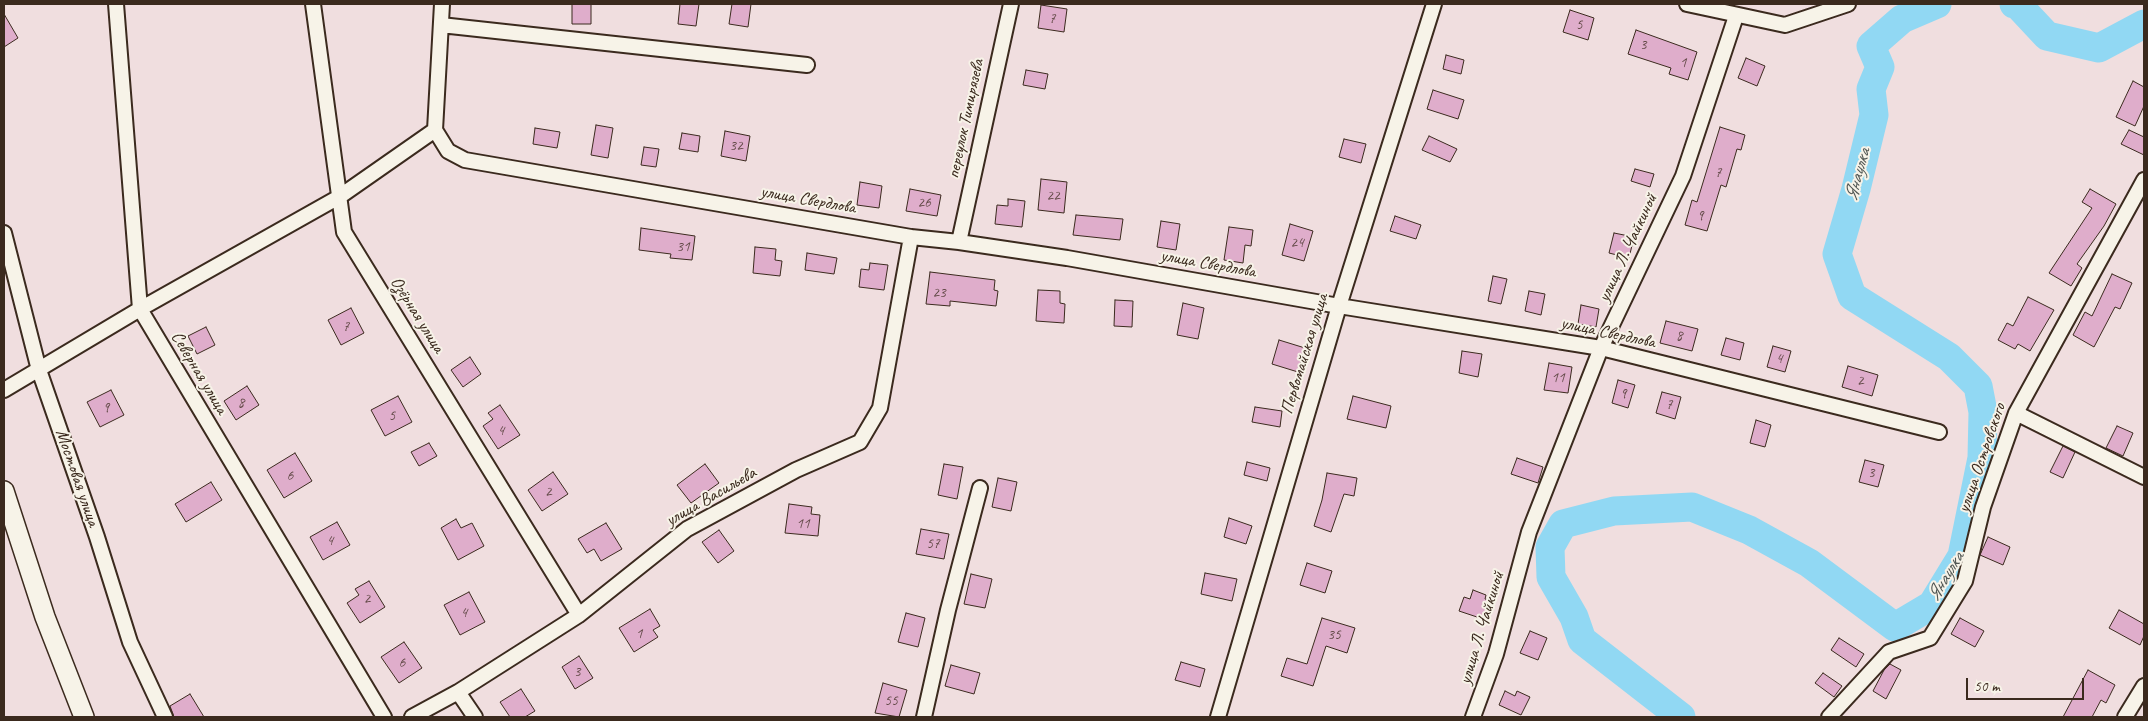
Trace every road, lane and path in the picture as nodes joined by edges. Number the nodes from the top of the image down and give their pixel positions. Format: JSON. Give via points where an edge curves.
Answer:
{"nodes":[{"id":1,"x":116,"y":4,"type":"edge"},
{"id":2,"x":313,"y":4,"type":"edge"},
{"id":3,"x":442,"y":4,"type":"edge"},
{"id":4,"x":1011,"y":4,"type":"edge"},
{"id":5,"x":1434,"y":4,"type":"edge"},
{"id":6,"x":1687,"y":4,"type":"edge"},
{"id":7,"x":1848,"y":4,"type":"edge"},
{"id":8,"x":1736,"y":16,"type":"junction"},
{"id":9,"x":442,"y":24,"type":"junction"},
{"id":10,"x":808,"y":65,"type":"dead end"},
{"id":11,"x":435,"y":130,"type":"junction"},
{"id":12,"x":2144,"y":180,"type":"edge"},
{"id":13,"x":339,"y":198,"type":"junction"},
{"id":14,"x":4,"y":232,"type":"edge"},
{"id":15,"x":911,"y":237,"type":"junction"},
{"id":16,"x":959,"y":242,"type":"junction"},
{"id":17,"x":1339,"y":306,"type":"junction"},
{"id":18,"x":140,"y":309,"type":"junction"},
{"id":19,"x":1601,"y":348,"type":"junction"},
{"id":20,"x":40,"y":370,"type":"junction"},
{"id":21,"x":4,"y":390,"type":"edge"},
{"id":22,"x":2016,"y":413,"type":"junction"},
{"id":23,"x":1939,"y":432,"type":"dead end"},
{"id":24,"x":2144,"y":477,"type":"edge"},
{"id":25,"x":980,"y":488,"type":"dead end"},
{"id":26,"x":4,"y":491,"type":"edge"},
{"id":27,"x":578,"y":615,"type":"junction"},
{"id":28,"x":2144,"y":686,"type":"edge"},
{"id":29,"x":458,"y":692,"type":"junction"},
{"id":30,"x":84,"y":717,"type":"edge"},
{"id":31,"x":165,"y":717,"type":"edge"},
{"id":32,"x":384,"y":717,"type":"edge"},
{"id":33,"x":412,"y":717,"type":"edge"},
{"id":34,"x":475,"y":717,"type":"edge"},
{"id":35,"x":924,"y":717,"type":"edge"},
{"id":36,"x":1218,"y":717,"type":"edge"},
{"id":37,"x":1473,"y":717,"type":"edge"},
{"id":38,"x":1829,"y":717,"type":"edge"},
{"id":39,"x":2125,"y":717,"type":"edge"}],
"edges":[{"from":1,"to":18,"type":"street","name":"Северная улица"},
{"from":2,"to":13,"type":"street","name":"Озёрная улица"},
{"from":3,"to":9,"type":"street"},
{"from":4,"to":16,"type":"street","name":"переулок Тимирязева"},
{"from":5,"to":17,"type":"street","name":"Первомайская улица"},
{"from":6,"to":8,"type":"street"},
{"from":7,"to":8,"type":"street","via":[[1786,25]]},
{"from":8,"to":19,"type":"street","name":"улица Л. Чайкиной","via":[[1684,176]]},
{"from":9,"to":10,"type":"street"},
{"from":9,"to":11,"type":"street"},
{"from":11,"to":13,"type":"street"},
{"from":11,"to":15,"type":"street","name":"улица Свердлова","via":[[448,151],[465,160]]},
{"from":12,"to":22,"type":"street","name":"улица Островского"},
{"from":13,"to":18,"type":"street"},
{"from":13,"to":27,"type":"street","name":"Озёрная улица","via":[[344,232]]},
{"from":14,"to":20,"type":"street","name":"Мостовая улица"},
{"from":15,"to":16,"type":"street","name":"улица Свердлова"},
{"from":15,"to":27,"type":"street","name":"улица Васильева","via":[[880,408],[860,442],[796,470],[687,529]]},
{"from":16,"to":17,"type":"street","name":"улица Свердлова"},
{"from":17,"to":19,"type":"street","name":"улица Свердлова"},
{"from":17,"to":36,"type":"street","name":"Первомайская улица"},
{"from":18,"to":20,"type":"street"},
{"from":18,"to":32,"type":"street","name":"Северная улица"},
{"from":19,"to":23,"type":"street","name":"улица Свердлова"},
{"from":19,"to":37,"type":"street","name":"улица Л. Чайкиной","via":[[1529,532],[1496,654]]},
{"from":20,"to":21,"type":"street"},
{"from":20,"to":31,"type":"street","name":"Мостовая улица","via":[[98,537],[130,642]]},
{"from":22,"to":24,"type":"street"},
{"from":22,"to":38,"type":"street","name":"улица Островского","via":[[1983,507],[1965,582],[1930,638],[1889,652]]},
{"from":25,"to":35,"type":"street"},
{"from":26,"to":30,"type":"main road","via":[[45,617]]},
{"from":27,"to":29,"type":"street","name":"улица Васильева"},
{"from":28,"to":39,"type":"street"},
{"from":29,"to":33,"type":"street","name":"улица Васильева"},
{"from":29,"to":34,"type":"street"}]}
